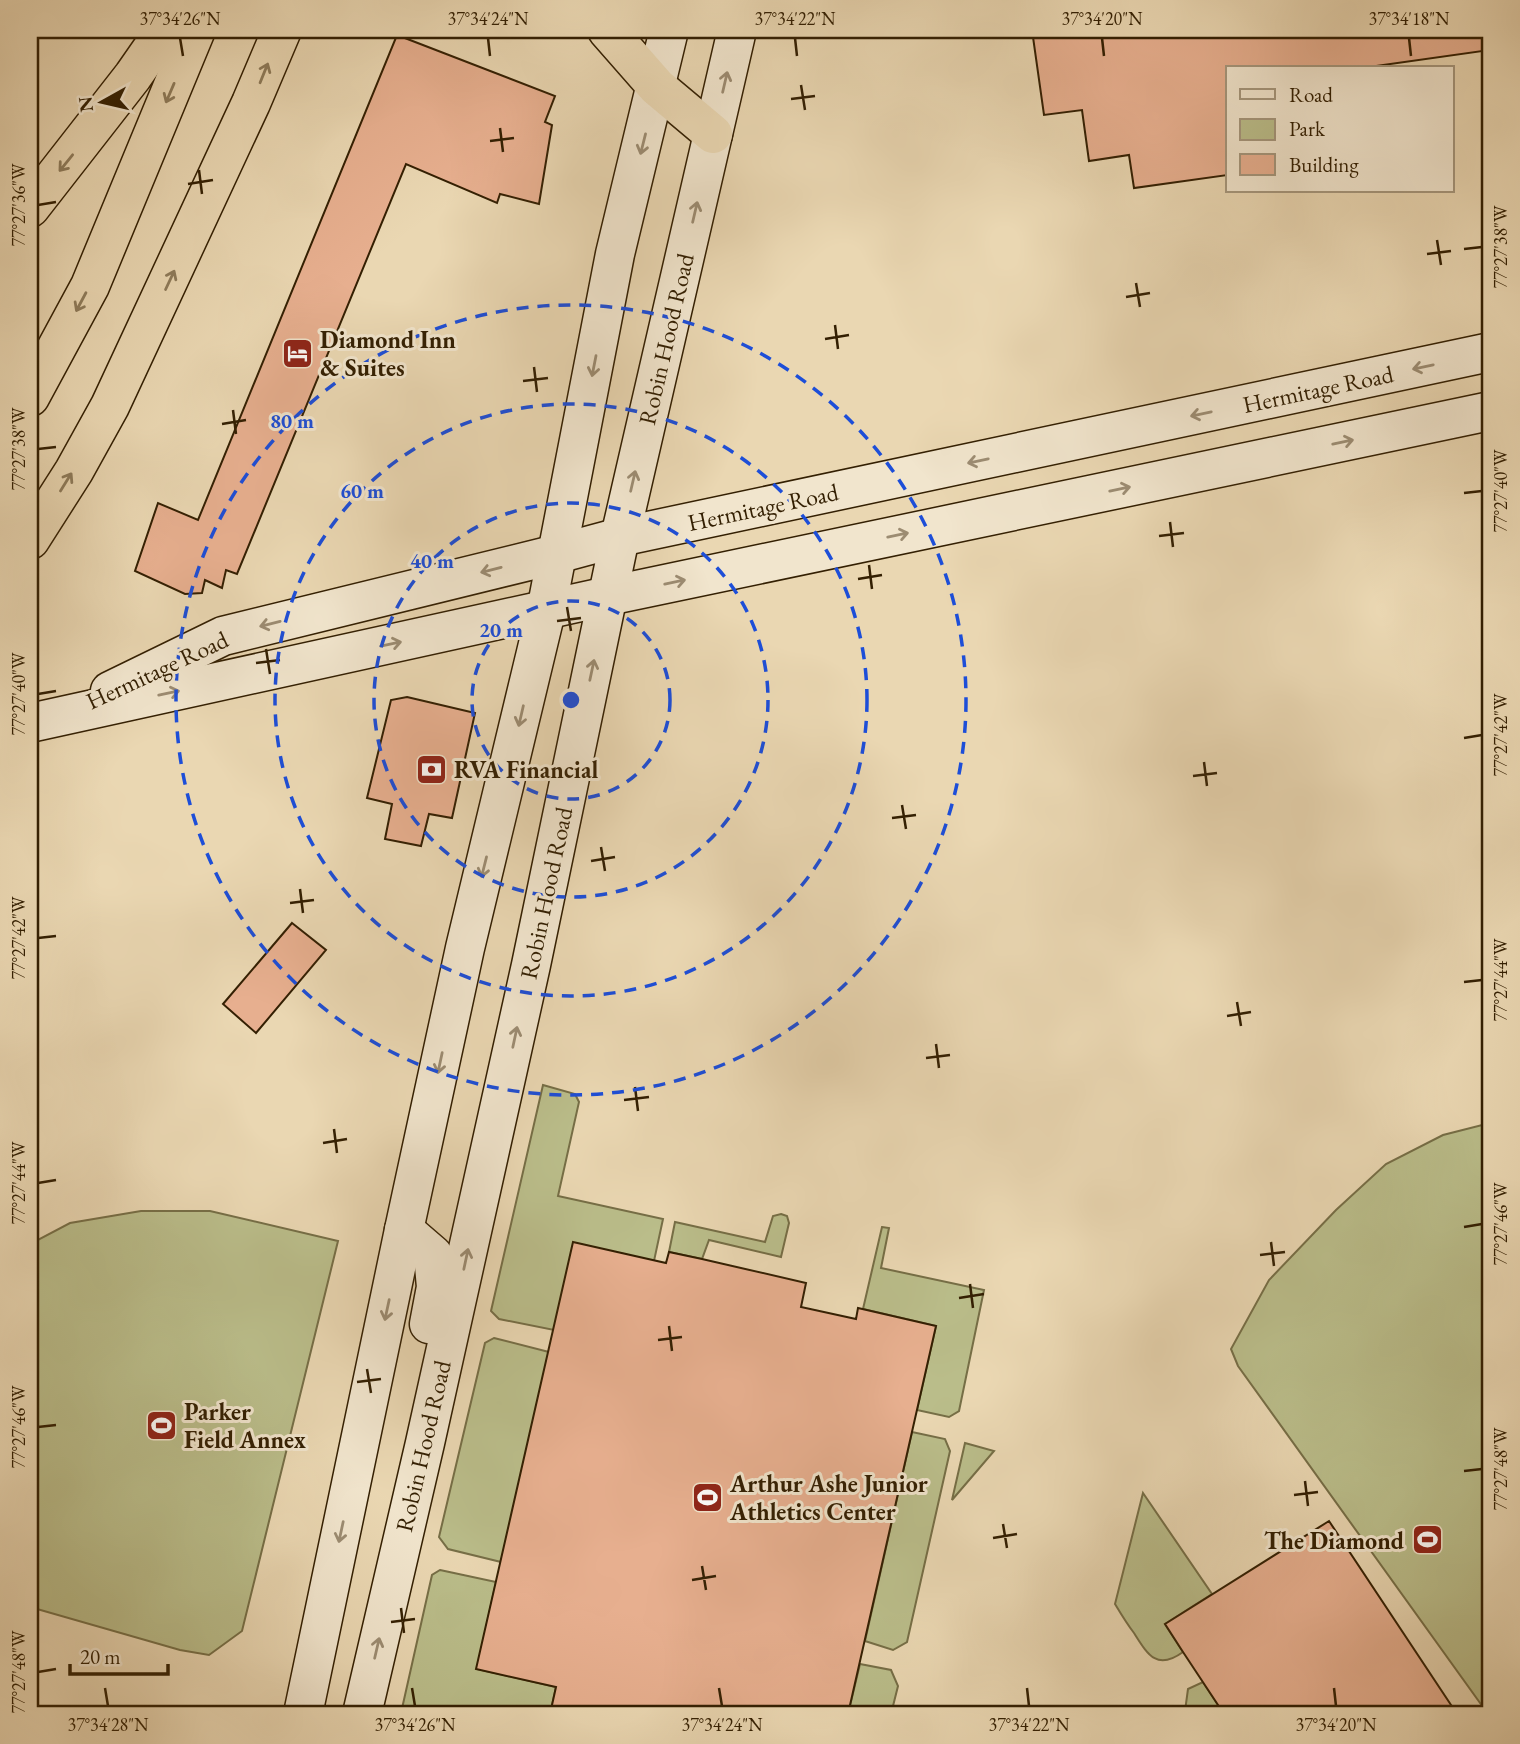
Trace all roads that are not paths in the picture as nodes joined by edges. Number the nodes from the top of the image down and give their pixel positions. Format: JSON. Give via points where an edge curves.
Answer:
{"nodes":[{"id":1,"x":165,"y":30,"type":"edge"},
{"id":2,"x":196,"y":30,"type":"edge"},
{"id":3,"x":282,"y":30,"type":"edge"},
{"id":4,"x":607,"y":30,"type":"edge"},
{"id":5,"x":669,"y":30,"type":"edge"},
{"id":6,"x":737,"y":30,"type":"edge"},
{"id":7,"x":657,"y":87,"type":"junction"},
{"id":8,"x":713,"y":134,"type":"junction"},
{"id":9,"x":30,"y":208,"type":"edge"},
{"id":10,"x":1490,"y":352,"type":"edge"},
{"id":11,"x":30,"y":397,"type":"edge"},
{"id":12,"x":1490,"y":411,"type":"edge"},
{"id":13,"x":620,"y":537,"type":"junction"},
{"id":14,"x":30,"y":540,"type":"edge"},
{"id":15,"x":557,"y":554,"type":"junction"},
{"id":16,"x":608,"y":596,"type":"junction"},
{"id":17,"x":546,"y":611,"type":"junction"},
{"id":18,"x":42,"y":720,"type":"edge"},
{"id":19,"x":404,"y":1230,"type":"junction"},
{"id":20,"x":425,"y":1443,"type":"junction"},
{"id":21,"x":303,"y":1714,"type":"edge"},
{"id":22,"x":362,"y":1714,"type":"edge"}],
"edges":[{"from":1,"to":9,"type":"highway","one_way":true},
{"from":2,"to":11,"type":"highway","one_way":true,"via":[[90,286]]},
{"from":14,"to":3,"type":"highway","one_way":true,"via":[[110,406]]},
{"from":4,"to":7,"type":"highway"},
{"from":5,"to":7,"type":"main road"},
{"from":8,"to":6,"type":"main road","name":"Robin Hood Road","one_way":true},
{"from":7,"to":8,"type":"highway"},
{"from":7,"to":15,"type":"main road","one_way":true,"via":[[615,254]]},
{"from":13,"to":8,"type":"main road","name":"Robin Hood Road","one_way":true},
{"from":10,"to":13,"type":"main road","name":"Hermitage Road","one_way":true},
{"from":16,"to":12,"type":"main road","name":"Hermitage Road","one_way":true},
{"from":13,"to":15,"type":"main road","name":"Hermitage Road"},
{"from":13,"to":16,"type":"main road","name":"Robin Hood Road"},
{"from":15,"to":17,"type":"main road"},
{"from":15,"to":18,"type":"main road","name":"Hermitage Road","one_way":true,"via":[[223,636]]},
{"from":16,"to":17,"type":"main road","name":"Hermitage Road"},
{"from":20,"to":16,"type":"main road","name":"Robin Hood Road","one_way":true},
{"from":18,"to":17,"type":"main road","name":"Hermitage Road","one_way":true},
{"from":17,"to":19,"type":"main road","one_way":true,"via":[[465,948]]},
{"from":19,"to":20,"type":"main road","via":[[433,1255],[436,1287],[417,1386]]},
{"from":19,"to":21,"type":"main road","one_way":true},
{"from":22,"to":20,"type":"main road","name":"Robin Hood Road","one_way":true}]}
